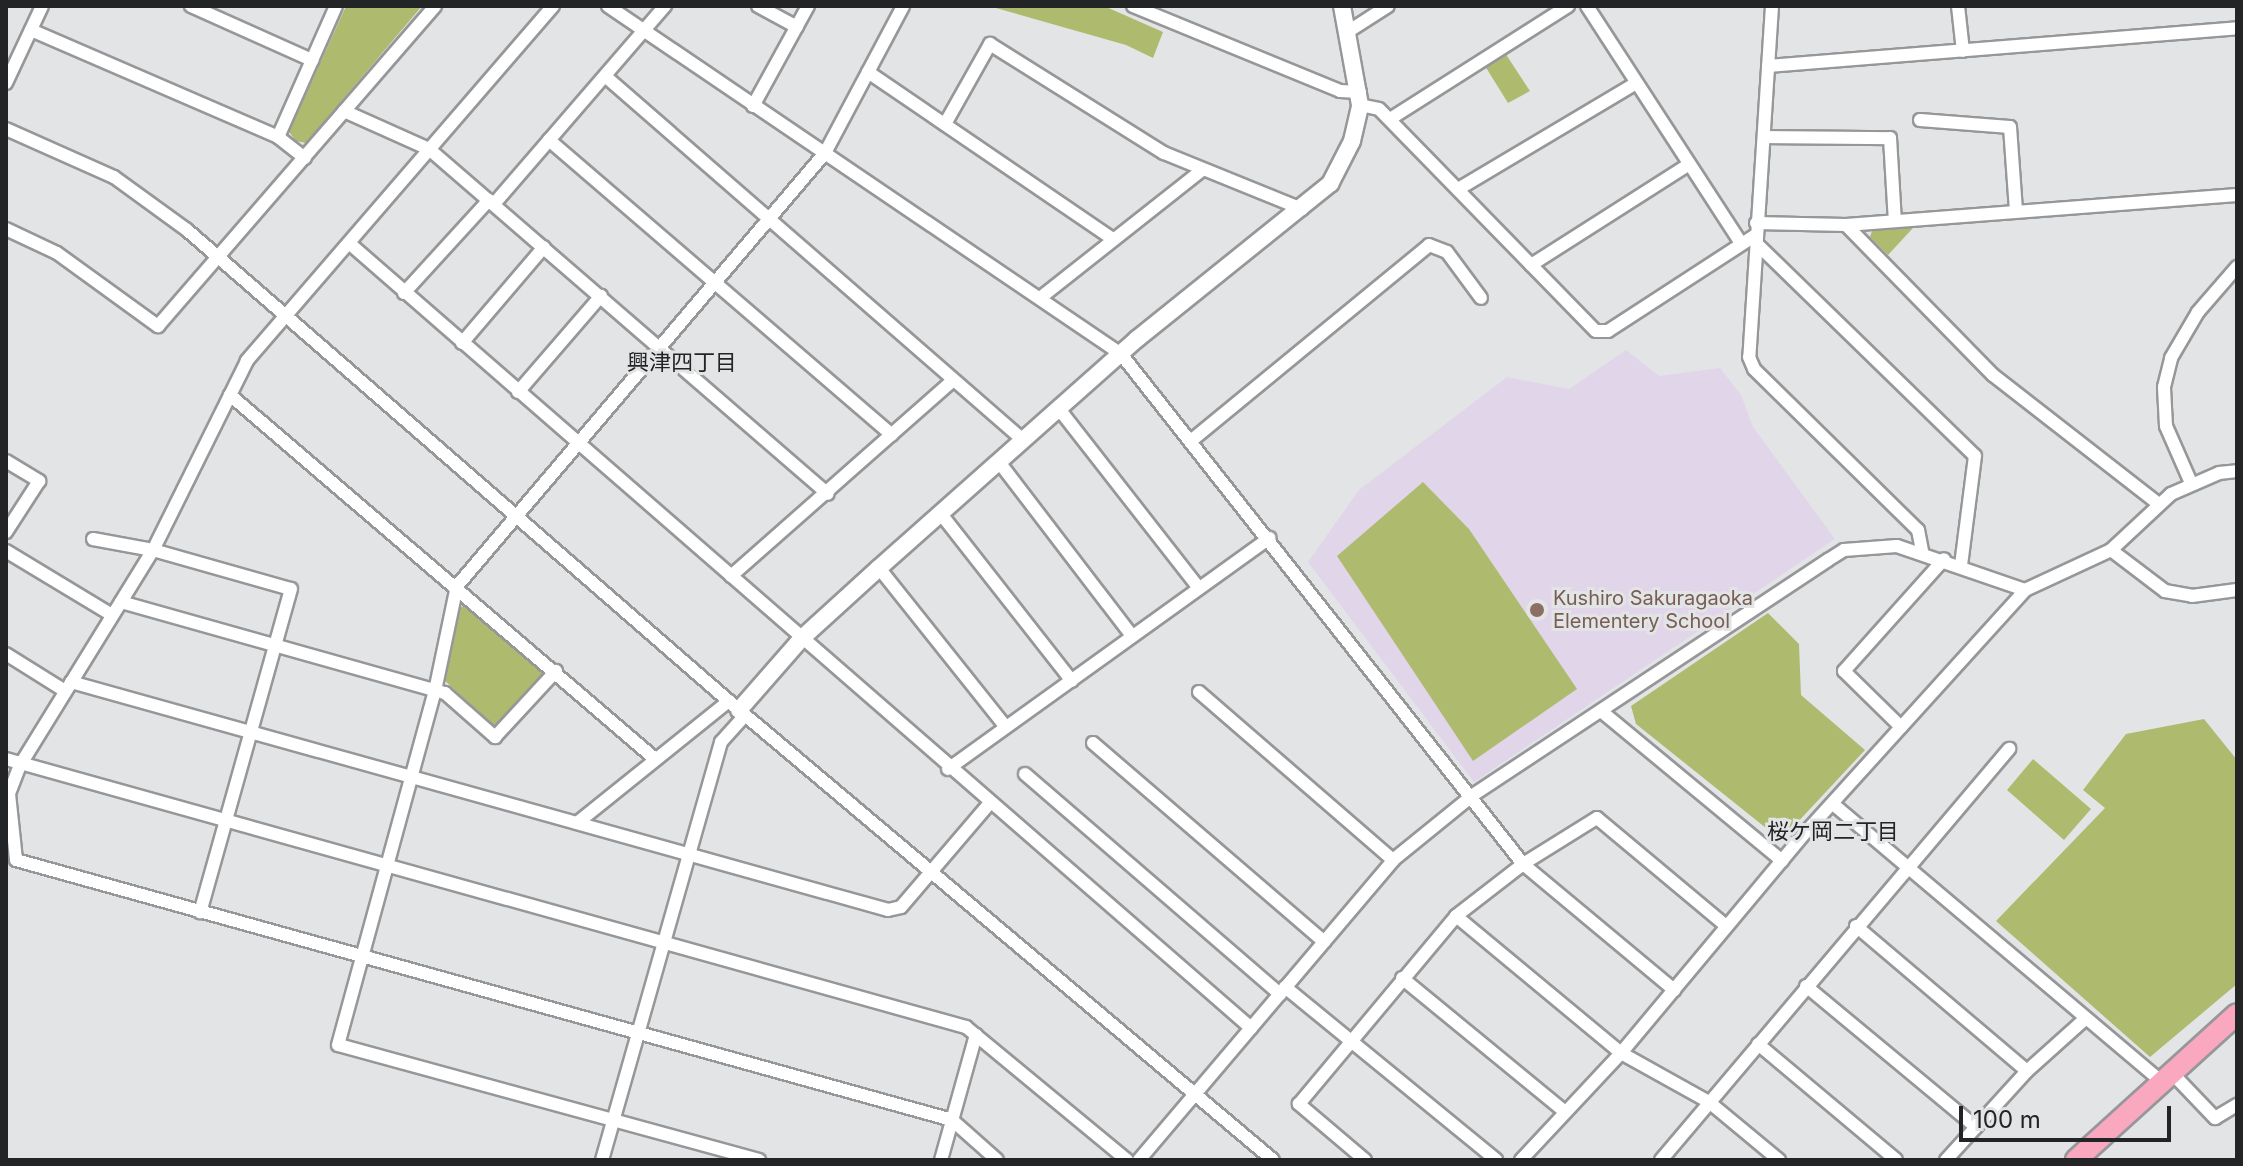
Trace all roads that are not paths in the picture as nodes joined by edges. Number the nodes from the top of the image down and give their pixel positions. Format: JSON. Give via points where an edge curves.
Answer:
{"nodes":[{"id":1,"x":42,"y":6,"type":"edge"},
{"id":2,"x":191,"y":6,"type":"edge"},
{"id":3,"x":336,"y":6,"type":"edge"},
{"id":4,"x":435,"y":6,"type":"edge"},
{"id":5,"x":553,"y":6,"type":"edge"},
{"id":6,"x":608,"y":6,"type":"edge"},
{"id":7,"x":665,"y":6,"type":"edge"},
{"id":8,"x":758,"y":6,"type":"edge"},
{"id":9,"x":808,"y":6,"type":"edge"},
{"id":10,"x":903,"y":6,"type":"edge"},
{"id":11,"x":1133,"y":6,"type":"edge"},
{"id":12,"x":1342,"y":6,"type":"edge"},
{"id":13,"x":1388,"y":6,"type":"edge"},
{"id":14,"x":1568,"y":6,"type":"edge"},
{"id":15,"x":1587,"y":6,"type":"edge"},
{"id":16,"x":1772,"y":6,"type":"edge"},
{"id":17,"x":1958,"y":6,"type":"edge"},
{"id":18,"x":1150,"y":9,"type":"edge"},
{"id":19,"x":797,"y":27,"type":"junction"},
{"id":20,"x":2237,"y":28,"type":"edge"},
{"id":21,"x":31,"y":30,"type":"junction"},
{"id":22,"x":645,"y":31,"type":"junction"},
{"id":23,"x":1349,"y":31,"type":"junction"},
{"id":24,"x":1963,"y":51,"type":"junction"},
{"id":25,"x":312,"y":60,"type":"junction"},
{"id":26,"x":1768,"y":66,"type":"junction"},
{"id":27,"x":868,"y":72,"type":"junction"},
{"id":28,"x":605,"y":76,"type":"junction"},
{"id":29,"x":6,"y":83,"type":"edge"},
{"id":30,"x":1636,"y":83,"type":"junction"},
{"id":31,"x":1360,"y":98,"type":"junction"},
{"id":32,"x":753,"y":106,"type":"junction"},
{"id":33,"x":344,"y":111,"type":"junction"},
{"id":34,"x":1390,"y":119,"type":"junction"},
{"id":35,"x":1920,"y":120,"type":"dead end"},
{"id":36,"x":945,"y":124,"type":"junction"},
{"id":37,"x":6,"y":129,"type":"edge"},
{"id":38,"x":278,"y":137,"type":"junction"},
{"id":39,"x":1765,"y":137,"type":"junction"},
{"id":40,"x":549,"y":140,"type":"junction"},
{"id":41,"x":429,"y":149,"type":"junction"},
{"id":42,"x":825,"y":153,"type":"junction"},
{"id":43,"x":305,"y":158,"type":"junction"},
{"id":44,"x":1688,"y":165,"type":"junction"},
{"id":45,"x":1202,"y":170,"type":"junction"},
{"id":46,"x":1460,"y":188,"type":"junction"},
{"id":47,"x":2237,"y":195,"type":"edge"},
{"id":48,"x":492,"y":202,"type":"junction"},
{"id":49,"x":1302,"y":209,"type":"junction"},
{"id":50,"x":2016,"y":211,"type":"junction"},
{"id":51,"x":770,"y":217,"type":"junction"},
{"id":52,"x":1895,"y":221,"type":"junction"},
{"id":53,"x":1846,"y":225,"type":"junction"},
{"id":54,"x":6,"y":229,"type":"edge"},
{"id":55,"x":1756,"y":234,"type":"junction"},
{"id":56,"x":1113,"y":239,"type":"junction"},
{"id":57,"x":349,"y":243,"type":"junction"},
{"id":58,"x":1741,"y":243,"type":"junction"},
{"id":59,"x":544,"y":247,"type":"junction"},
{"id":60,"x":219,"y":257,"type":"junction"},
{"id":61,"x":1531,"y":265,"type":"junction"},
{"id":62,"x":2237,"y":267,"type":"edge"},
{"id":63,"x":715,"y":284,"type":"junction"},
{"id":64,"x":404,"y":293,"type":"junction"},
{"id":65,"x":601,"y":296,"type":"junction"},
{"id":66,"x":1040,"y":298,"type":"junction"},
{"id":67,"x":1481,"y":298,"type":"dead end"},
{"id":68,"x":282,"y":314,"type":"junction"},
{"id":69,"x":462,"y":343,"type":"junction"},
{"id":70,"x":659,"y":345,"type":"junction"},
{"id":71,"x":1121,"y":354,"type":"junction"},
{"id":72,"x":953,"y":380,"type":"junction"},
{"id":73,"x":518,"y":392,"type":"junction"},
{"id":74,"x":230,"y":395,"type":"junction"},
{"id":75,"x":1059,"y":409,"type":"junction"},
{"id":76,"x":892,"y":435,"type":"junction"},
{"id":77,"x":577,"y":440,"type":"junction"},
{"id":78,"x":1023,"y":440,"type":"junction"},
{"id":79,"x":1192,"y":440,"type":"junction"},
{"id":80,"x":6,"y":461,"type":"edge"},
{"id":81,"x":999,"y":462,"type":"junction"},
{"id":82,"x":2237,"y":471,"type":"edge"},
{"id":83,"x":2191,"y":483,"type":"junction"},
{"id":84,"x":828,"y":494,"type":"junction"},
{"id":85,"x":2159,"y":504,"type":"junction"},
{"id":86,"x":515,"y":513,"type":"junction"},
{"id":87,"x":941,"y":514,"type":"junction"},
{"id":88,"x":6,"y":532,"type":"edge"},
{"id":89,"x":1270,"y":538,"type":"junction"},
{"id":90,"x":93,"y":539,"type":"dead end"},
{"id":91,"x":153,"y":550,"type":"junction"},
{"id":92,"x":2111,"y":550,"type":"junction"},
{"id":93,"x":6,"y":551,"type":"edge"},
{"id":94,"x":1922,"y":551,"type":"junction"},
{"id":95,"x":1944,"y":559,"type":"junction"},
{"id":96,"x":1961,"y":565,"type":"junction"},
{"id":97,"x":879,"y":568,"type":"junction"},
{"id":98,"x":731,"y":576,"type":"junction"},
{"id":99,"x":457,"y":586,"type":"junction"},
{"id":100,"x":1199,"y":588,"type":"junction"},
{"id":101,"x":2025,"y":590,"type":"junction"},
{"id":102,"x":2237,"y":590,"type":"edge"},
{"id":103,"x":121,"y":602,"type":"junction"},
{"id":104,"x":112,"y":615,"type":"junction"},
{"id":105,"x":1132,"y":636,"type":"junction"},
{"id":106,"x":802,"y":638,"type":"junction"},
{"id":107,"x":274,"y":645,"type":"junction"},
{"id":108,"x":6,"y":654,"type":"edge"},
{"id":109,"x":556,"y":671,"type":"junction"},
{"id":110,"x":1072,"y":681,"type":"junction"},
{"id":111,"x":68,"y":687,"type":"junction"},
{"id":112,"x":435,"y":691,"type":"junction"},
{"id":113,"x":1199,"y":692,"type":"dead end"},
{"id":114,"x":738,"y":709,"type":"junction"},
{"id":115,"x":1601,"y":711,"type":"junction"},
{"id":116,"x":1006,"y":727,"type":"junction"},
{"id":117,"x":1901,"y":727,"type":"junction"},
{"id":118,"x":250,"y":734,"type":"junction"},
{"id":119,"x":1093,"y":743,"type":"dead end"},
{"id":120,"x":2009,"y":749,"type":"dead end"},
{"id":121,"x":654,"y":758,"type":"junction"},
{"id":122,"x":6,"y":759,"type":"edge"},
{"id":123,"x":20,"y":765,"type":"junction"},
{"id":124,"x":948,"y":769,"type":"junction"},
{"id":125,"x":1025,"y":774,"type":"dead end"},
{"id":126,"x":411,"y":777,"type":"junction"},
{"id":127,"x":1473,"y":795,"type":"junction"},
{"id":128,"x":989,"y":804,"type":"junction"},
{"id":129,"x":1833,"y":804,"type":"junction"},
{"id":130,"x":225,"y":820,"type":"junction"},
{"id":131,"x":577,"y":823,"type":"junction"},
{"id":132,"x":688,"y":853,"type":"junction"},
{"id":133,"x":1393,"y":860,"type":"junction"},
{"id":134,"x":1782,"y":861,"type":"junction"},
{"id":135,"x":1523,"y":864,"type":"junction"},
{"id":136,"x":387,"y":866,"type":"junction"},
{"id":137,"x":1907,"y":866,"type":"junction"},
{"id":138,"x":931,"y":871,"type":"junction"},
{"id":139,"x":200,"y":912,"type":"junction"},
{"id":140,"x":1456,"y":916,"type":"junction"},
{"id":141,"x":1726,"y":926,"type":"junction"},
{"id":142,"x":1856,"y":926,"type":"junction"},
{"id":143,"x":664,"y":942,"type":"junction"},
{"id":144,"x":1324,"y":942,"type":"junction"},
{"id":145,"x":363,"y":957,"type":"junction"},
{"id":146,"x":1402,"y":978,"type":"junction"},
{"id":147,"x":1806,"y":986,"type":"junction"},
{"id":148,"x":1674,"y":990,"type":"junction"},
{"id":149,"x":1283,"y":991,"type":"junction"},
{"id":150,"x":2237,"y":1014,"type":"edge"},
{"id":151,"x":2086,"y":1018,"type":"junction"},
{"id":152,"x":1251,"y":1028,"type":"junction"},
{"id":153,"x":638,"y":1034,"type":"junction"},
{"id":154,"x":976,"y":1035,"type":"junction"},
{"id":155,"x":1350,"y":1041,"type":"junction"},
{"id":156,"x":1758,"y":1044,"type":"junction"},
{"id":157,"x":1621,"y":1053,"type":"junction"},
{"id":158,"x":2027,"y":1071,"type":"junction"},
{"id":159,"x":2165,"y":1076,"type":"junction"},
{"id":160,"x":1194,"y":1097,"type":"junction"},
{"id":161,"x":1709,"y":1102,"type":"junction"},
{"id":162,"x":2237,"y":1105,"type":"edge"},
{"id":163,"x":1565,"y":1112,"type":"junction"},
{"id":164,"x":613,"y":1120,"type":"junction"},
{"id":165,"x":952,"y":1120,"type":"junction"},
{"id":166,"x":1976,"y":1127,"type":"junction"},
{"id":167,"x":602,"y":1160,"type":"edge"},
{"id":168,"x":759,"y":1160,"type":"edge"},
{"id":169,"x":941,"y":1160,"type":"edge"},
{"id":170,"x":997,"y":1160,"type":"edge"},
{"id":171,"x":1127,"y":1160,"type":"edge"},
{"id":172,"x":1139,"y":1160,"type":"edge"},
{"id":173,"x":1273,"y":1160,"type":"edge"},
{"id":174,"x":1365,"y":1160,"type":"edge"},
{"id":175,"x":1496,"y":1160,"type":"edge"},
{"id":176,"x":1521,"y":1160,"type":"edge"},
{"id":177,"x":1661,"y":1160,"type":"edge"},
{"id":178,"x":1779,"y":1160,"type":"edge"},
{"id":179,"x":1896,"y":1160,"type":"edge"},
{"id":180,"x":1946,"y":1160,"type":"edge"},
{"id":181,"x":2076,"y":1160,"type":"edge"}],
"edges":[{"from":1,"to":21,"type":"street"},
{"from":2,"to":25,"type":"street"},
{"from":3,"to":25,"type":"street"},
{"from":4,"to":33,"type":"street"},
{"from":5,"to":41,"type":"street"},
{"from":6,"to":22,"type":"street"},
{"from":7,"to":22,"type":"street"},
{"from":8,"to":19,"type":"street"},
{"from":9,"to":19,"type":"street"},
{"from":10,"to":27,"type":"street"},
{"from":11,"to":18,"type":"street"},
{"from":12,"to":23,"type":"street"},
{"from":13,"to":23,"type":"street"},
{"from":14,"to":34,"type":"street"},
{"from":15,"to":30,"type":"street"},
{"from":16,"to":26,"type":"street"},
{"from":17,"to":24,"type":"street"},
{"from":18,"to":31,"type":"street"},
{"from":19,"to":32,"type":"street"},
{"from":20,"to":24,"type":"street"},
{"from":21,"to":29,"type":"street"},
{"from":21,"to":38,"type":"street"},
{"from":22,"to":28,"type":"street"},
{"from":22,"to":32,"type":"street"},
{"from":23,"to":31,"type":"street"},
{"from":24,"to":26,"type":"street"},
{"from":25,"to":38,"type":"street"},
{"from":26,"to":39,"type":"street"},
{"from":27,"to":36,"type":"street"},
{"from":27,"to":42,"type":"street"},
{"from":28,"to":40,"type":"street"},
{"from":28,"to":51,"type":"street"},
{"from":30,"to":44,"type":"street"},
{"from":30,"to":46,"type":"street"},
{"from":31,"to":34,"type":"street"},
{"from":31,"to":49,"type":"street","via":[[1343,163],[1330,184]]},
{"from":32,"to":42,"type":"street"},
{"from":33,"to":41,"type":"street"},
{"from":33,"to":43,"type":"street"},
{"from":34,"to":46,"type":"street"},
{"from":35,"to":50,"type":"street","via":[[2010,127]]},
{"from":36,"to":45,"type":"street","via":[[990,44],[1164,153]]},
{"from":36,"to":56,"type":"street"},
{"from":37,"to":60,"type":"street","via":[[114,177]]},
{"from":38,"to":43,"type":"street"},
{"from":39,"to":52,"type":"street","via":[[1890,138]]},
{"from":39,"to":55,"type":"street"},
{"from":40,"to":48,"type":"street"},
{"from":40,"to":63,"type":"street"},
{"from":41,"to":48,"type":"street"},
{"from":41,"to":57,"type":"street"},
{"from":42,"to":51,"type":"street"},
{"from":42,"to":66,"type":"street"},
{"from":43,"to":60,"type":"street"},
{"from":44,"to":58,"type":"street"},
{"from":44,"to":61,"type":"street"},
{"from":45,"to":49,"type":"street"},
{"from":45,"to":56,"type":"street"},
{"from":46,"to":61,"type":"street"},
{"from":47,"to":50,"type":"street"},
{"from":48,"to":59,"type":"street"},
{"from":48,"to":64,"type":"street"},
{"from":49,"to":71,"type":"street"},
{"from":50,"to":52,"type":"street"},
{"from":51,"to":63,"type":"street"},
{"from":51,"to":72,"type":"street"},
{"from":52,"to":53,"type":"street"},
{"from":53,"to":55,"type":"street"},
{"from":53,"to":85,"type":"street","via":[[1993,375]]},
{"from":54,"to":60,"type":"street","via":[[57,253],[158,326]]},
{"from":55,"to":58,"type":"street"},
{"from":55,"to":94,"type":"street","via":[[1749,357],[1754,369],[1918,530]]},
{"from":55,"to":96,"type":"street","via":[[1975,456]]},
{"from":56,"to":66,"type":"street"},
{"from":57,"to":64,"type":"street"},
{"from":57,"to":68,"type":"street"},
{"from":58,"to":61,"type":"street","via":[[1608,331],[1596,331]]},
{"from":59,"to":65,"type":"street"},
{"from":59,"to":69,"type":"street"},
{"from":60,"to":68,"type":"street"},
{"from":62,"to":83,"type":"street","via":[[2198,312],[2171,358],[2164,387],[2166,426]]},
{"from":63,"to":70,"type":"street"},
{"from":63,"to":76,"type":"street"},
{"from":64,"to":69,"type":"street"},
{"from":65,"to":70,"type":"street"},
{"from":65,"to":73,"type":"street"},
{"from":66,"to":71,"type":"street"},
{"from":67,"to":79,"type":"street","via":[[1447,252],[1429,245]]},
{"from":68,"to":74,"type":"street","via":[[247,361]]},
{"from":68,"to":86,"type":"street"},
{"from":69,"to":73,"type":"street"},
{"from":70,"to":77,"type":"street"},
{"from":70,"to":84,"type":"street"},
{"from":71,"to":75,"type":"street"},
{"from":71,"to":79,"type":"street"},
{"from":72,"to":76,"type":"street"},
{"from":72,"to":78,"type":"street"},
{"from":73,"to":77,"type":"street"},
{"from":74,"to":91,"type":"street"},
{"from":74,"to":99,"type":"street"},
{"from":75,"to":78,"type":"street"},
{"from":75,"to":100,"type":"street"},
{"from":76,"to":84,"type":"street"},
{"from":77,"to":86,"type":"street"},
{"from":77,"to":98,"type":"street"},
{"from":78,"to":81,"type":"street"},
{"from":79,"to":89,"type":"street"},
{"from":80,"to":88,"type":"street","via":[[39,481]]},
{"from":81,"to":87,"type":"street"},
{"from":81,"to":105,"type":"street"},
{"from":82,"to":83,"type":"street"},
{"from":83,"to":85,"type":"street"},
{"from":84,"to":98,"type":"street"},
{"from":85,"to":92,"type":"street"},
{"from":86,"to":99,"type":"street"},
{"from":86,"to":114,"type":"street"},
{"from":87,"to":97,"type":"street"},
{"from":87,"to":110,"type":"street"},
{"from":89,"to":100,"type":"street"},
{"from":89,"to":127,"type":"street"},
{"from":90,"to":91,"type":"street"},
{"from":91,"to":103,"type":"street"},
{"from":91,"to":107,"type":"street","via":[[291,589]]},
{"from":92,"to":101,"type":"street"},
{"from":92,"to":102,"type":"street","via":[[2165,591],[2192,596]]},
{"from":93,"to":104,"type":"street"},
{"from":94,"to":95,"type":"street"},
{"from":94,"to":115,"type":"street","via":[[1897,546],[1844,550]]},
{"from":95,"to":96,"type":"street"},
{"from":95,"to":117,"type":"street","via":[[1844,671]]},
{"from":96,"to":101,"type":"street","via":[[2003,586]]},
{"from":97,"to":106,"type":"street"},
{"from":97,"to":116,"type":"street"},
{"from":98,"to":106,"type":"street"},
{"from":99,"to":109,"type":"street"},
{"from":99,"to":112,"type":"street"},
{"from":100,"to":105,"type":"street"},
{"from":101,"to":117,"type":"street"},
{"from":103,"to":104,"type":"street"},
{"from":103,"to":107,"type":"street"},
{"from":104,"to":111,"type":"street"},
{"from":105,"to":110,"type":"street"},
{"from":106,"to":114,"type":"street"},
{"from":106,"to":124,"type":"street"},
{"from":107,"to":112,"type":"street"},
{"from":107,"to":118,"type":"street"},
{"from":108,"to":111,"type":"street"},
{"from":109,"to":112,"type":"street","via":[[495,737],[445,693]]},
{"from":109,"to":121,"type":"street"},
{"from":110,"to":116,"type":"street"},
{"from":111,"to":118,"type":"street"},
{"from":111,"to":123,"type":"street"},
{"from":112,"to":126,"type":"street"},
{"from":113,"to":133,"type":"street"},
{"from":114,"to":121,"type":"street"},
{"from":114,"to":132,"type":"street","via":[[721,742]]},
{"from":114,"to":138,"type":"street"},
{"from":115,"to":127,"type":"street"},
{"from":115,"to":134,"type":"street"},
{"from":116,"to":124,"type":"street"},
{"from":117,"to":129,"type":"street"},
{"from":118,"to":126,"type":"street"},
{"from":118,"to":130,"type":"street"},
{"from":119,"to":144,"type":"street"},
{"from":120,"to":137,"type":"street"},
{"from":121,"to":131,"type":"street"},
{"from":122,"to":123,"type":"street"},
{"from":123,"to":130,"type":"street"},
{"from":123,"to":139,"type":"street","via":[[9,794],[16,860]]},
{"from":124,"to":128,"type":"street"},
{"from":125,"to":149,"type":"street"},
{"from":126,"to":131,"type":"street"},
{"from":126,"to":136,"type":"street"},
{"from":127,"to":133,"type":"street"},
{"from":127,"to":135,"type":"street"},
{"from":128,"to":138,"type":"street"},
{"from":128,"to":152,"type":"street"},
{"from":129,"to":134,"type":"street"},
{"from":129,"to":137,"type":"street"},
{"from":130,"to":136,"type":"street"},
{"from":130,"to":139,"type":"street"},
{"from":131,"to":132,"type":"street"},
{"from":132,"to":138,"type":"street","via":[[888,910],[901,907]]},
{"from":132,"to":143,"type":"street"},
{"from":133,"to":144,"type":"street"},
{"from":134,"to":141,"type":"street"},
{"from":135,"to":140,"type":"street"},
{"from":135,"to":141,"type":"street","via":[[1597,818]]},
{"from":135,"to":148,"type":"street"},
{"from":136,"to":143,"type":"street"},
{"from":136,"to":145,"type":"street"},
{"from":137,"to":142,"type":"street"},
{"from":137,"to":151,"type":"street"},
{"from":138,"to":160,"type":"street"},
{"from":139,"to":145,"type":"street"},
{"from":140,"to":146,"type":"street"},
{"from":140,"to":157,"type":"street"},
{"from":141,"to":148,"type":"street"},
{"from":142,"to":147,"type":"street"},
{"from":142,"to":158,"type":"street"},
{"from":143,"to":153,"type":"street"},
{"from":143,"to":154,"type":"street","via":[[966,1027]]},
{"from":144,"to":149,"type":"street"},
{"from":145,"to":153,"type":"street"},
{"from":145,"to":164,"type":"street","via":[[338,1045]]},
{"from":146,"to":155,"type":"street"},
{"from":146,"to":163,"type":"street"},
{"from":147,"to":156,"type":"street"},
{"from":147,"to":166,"type":"street"},
{"from":148,"to":157,"type":"street"},
{"from":149,"to":152,"type":"street"},
{"from":149,"to":155,"type":"street"},
{"from":150,"to":159,"type":"main road"},
{"from":151,"to":158,"type":"street"},
{"from":151,"to":159,"type":"street"},
{"from":152,"to":160,"type":"street"},
{"from":153,"to":164,"type":"street"},
{"from":153,"to":165,"type":"street"},
{"from":154,"to":165,"type":"street"},
{"from":154,"to":171,"type":"street"},
{"from":155,"to":174,"type":"street","via":[[1299,1104]]},
{"from":155,"to":175,"type":"street"},
{"from":156,"to":161,"type":"street"},
{"from":156,"to":179,"type":"street"},
{"from":157,"to":161,"type":"street"},
{"from":157,"to":163,"type":"street"},
{"from":158,"to":166,"type":"street"},
{"from":159,"to":162,"type":"street","via":[[2215,1118]]},
{"from":159,"to":181,"type":"main road"},
{"from":160,"to":172,"type":"street"},
{"from":160,"to":173,"type":"street"},
{"from":161,"to":177,"type":"street"},
{"from":161,"to":178,"type":"street"},
{"from":163,"to":176,"type":"street"},
{"from":164,"to":167,"type":"street"},
{"from":164,"to":168,"type":"street"},
{"from":165,"to":169,"type":"street"},
{"from":165,"to":170,"type":"street"},
{"from":166,"to":180,"type":"street"}]}
